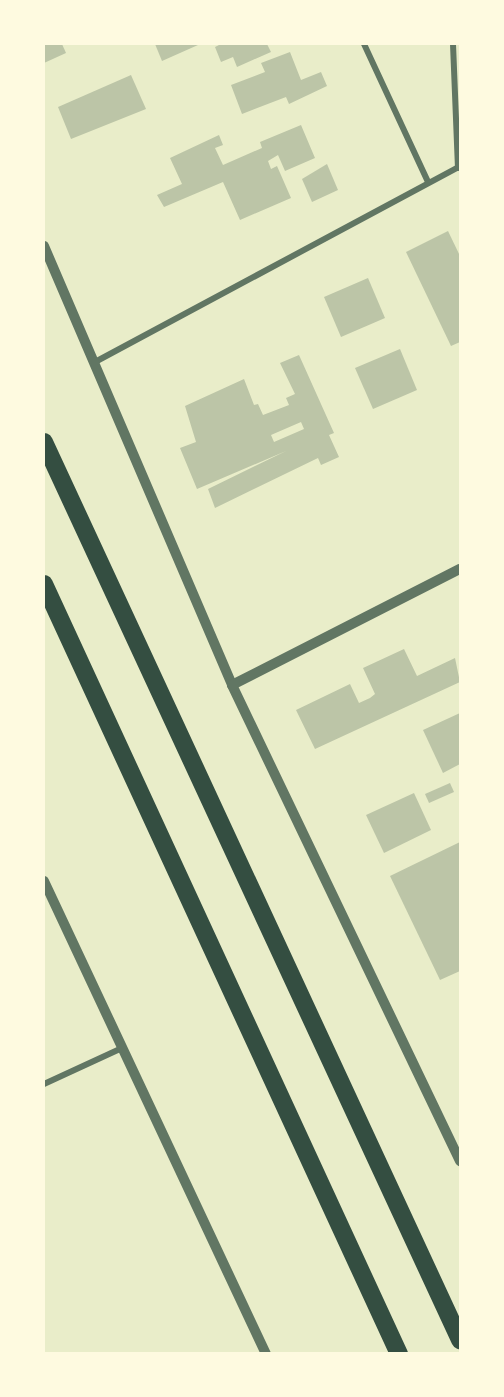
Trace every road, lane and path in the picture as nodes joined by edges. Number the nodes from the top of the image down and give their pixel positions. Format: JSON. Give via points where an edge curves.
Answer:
{"nodes":[{"id":1,"x":364,"y":44,"type":"edge"},
{"id":2,"x":453,"y":44,"type":"edge"},
{"id":3,"x":459,"y":167,"type":"edge"},
{"id":4,"x":428,"y":182,"type":"junction"},
{"id":5,"x":44,"y":246,"type":"edge"},
{"id":6,"x":94,"y":362,"type":"junction"},
{"id":7,"x":44,"y":442,"type":"edge"},
{"id":8,"x":460,"y":569,"type":"edge"},
{"id":9,"x":44,"y":584,"type":"edge"},
{"id":10,"x":231,"y":685,"type":"junction"},
{"id":11,"x":44,"y":881,"type":"edge"},
{"id":12,"x":122,"y":1048,"type":"junction"},
{"id":13,"x":44,"y":1084,"type":"edge"},
{"id":14,"x":460,"y":1161,"type":"edge"},
{"id":15,"x":460,"y":1340,"type":"edge"},
{"id":16,"x":266,"y":1353,"type":"edge"},
{"id":17,"x":399,"y":1353,"type":"edge"}],
"edges":[{"from":1,"to":4,"type":"street"},
{"from":2,"to":3,"type":"street"},
{"from":3,"to":4,"type":"street"},
{"from":4,"to":6,"type":"street"},
{"from":5,"to":6,"type":"street"},
{"from":6,"to":10,"type":"street"},
{"from":7,"to":15,"type":"highway"},
{"from":8,"to":10,"type":"street"},
{"from":9,"to":17,"type":"highway"},
{"from":10,"to":14,"type":"street"},
{"from":11,"to":12,"type":"street"},
{"from":12,"to":13,"type":"street"},
{"from":12,"to":16,"type":"street"}]}
